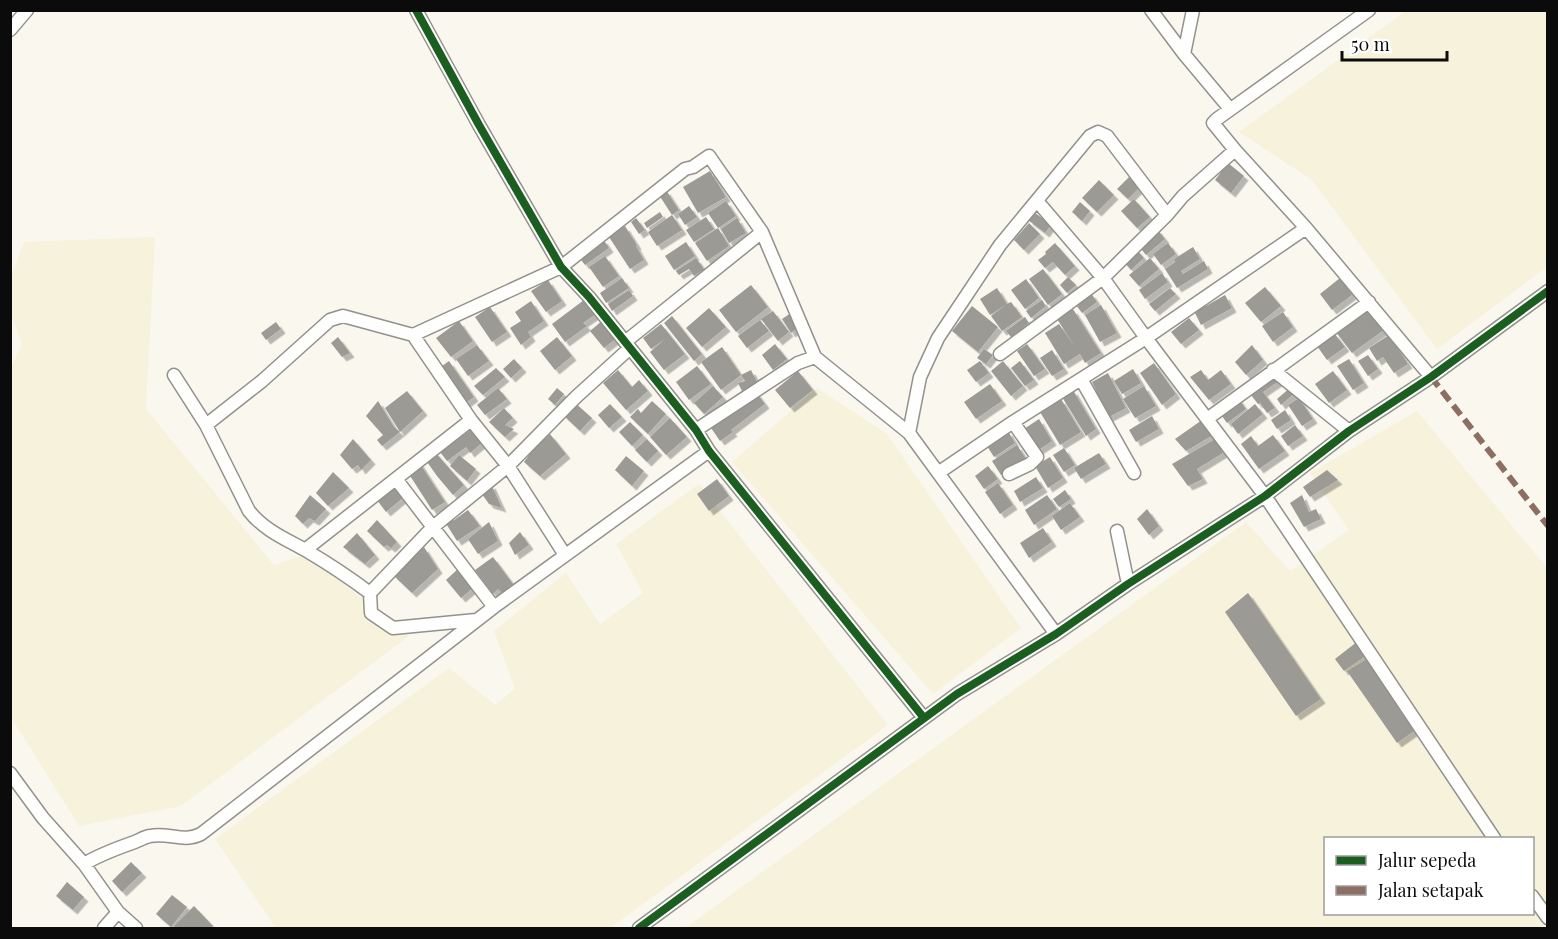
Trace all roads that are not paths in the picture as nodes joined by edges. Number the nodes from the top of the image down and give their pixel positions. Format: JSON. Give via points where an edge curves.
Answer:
{"nodes":[{"id":1,"x":27,"y":10,"type":"edge"},
{"id":2,"x":416,"y":10,"type":"edge"},
{"id":3,"x":1151,"y":10,"type":"edge"},
{"id":4,"x":1193,"y":10,"type":"edge"},
{"id":5,"x":1369,"y":10,"type":"edge"},
{"id":6,"x":10,"y":30,"type":"edge"},
{"id":7,"x":1184,"y":54,"type":"junction"},
{"id":8,"x":1230,"y":109,"type":"junction"},
{"id":9,"x":1235,"y":150,"type":"junction"},
{"id":10,"x":1037,"y":201,"type":"junction"},
{"id":11,"x":1167,"y":215,"type":"junction"},
{"id":12,"x":1306,"y":228,"type":"junction"},
{"id":13,"x":762,"y":232,"type":"junction"},
{"id":14,"x":561,"y":267,"type":"junction"},
{"id":15,"x":1103,"y":278,"type":"junction"},
{"id":16,"x":1548,"y":291,"type":"edge"},
{"id":17,"x":1369,"y":302,"type":"junction"},
{"id":18,"x":413,"y":335,"type":"junction"},
{"id":19,"x":1146,"y":338,"type":"junction"},
{"id":20,"x":628,"y":345,"type":"junction"},
{"id":21,"x":1000,"y":354,"type":"dead end"},
{"id":22,"x":815,"y":357,"type":"junction"},
{"id":23,"x":1273,"y":370,"type":"junction"},
{"id":24,"x":174,"y":375,"type":"dead end"},
{"id":25,"x":1431,"y":377,"type":"junction"},
{"id":26,"x":1081,"y":379,"type":"junction"},
{"id":27,"x":1207,"y":419,"type":"junction"},
{"id":28,"x":471,"y":420,"type":"junction"},
{"id":29,"x":1014,"y":422,"type":"junction"},
{"id":30,"x":206,"y":425,"type":"junction"},
{"id":31,"x":696,"y":430,"type":"junction"},
{"id":32,"x":1349,"y":431,"type":"junction"},
{"id":33,"x":909,"y":433,"type":"junction"},
{"id":34,"x":709,"y":451,"type":"junction"},
{"id":35,"x":508,"y":466,"type":"junction"},
{"id":36,"x":1134,"y":472,"type":"dead end"},
{"id":37,"x":938,"y":473,"type":"junction"},
{"id":38,"x":1009,"y":474,"type":"dead end"},
{"id":39,"x":396,"y":479,"type":"junction"},
{"id":40,"x":1265,"y":496,"type":"junction"},
{"id":41,"x":433,"y":527,"type":"junction"},
{"id":42,"x":1118,"y":531,"type":"dead end"},
{"id":43,"x":305,"y":550,"type":"junction"},
{"id":44,"x":565,"y":555,"type":"junction"},
{"id":45,"x":1128,"y":584,"type":"junction"},
{"id":46,"x":370,"y":593,"type":"junction"},
{"id":47,"x":494,"y":607,"type":"junction"},
{"id":48,"x":477,"y":620,"type":"junction"},
{"id":49,"x":1056,"y":634,"type":"junction"},
{"id":50,"x":924,"y":718,"type":"junction"},
{"id":51,"x":10,"y":773,"type":"edge"},
{"id":52,"x":1493,"y":837,"type":"edge"},
{"id":53,"x":84,"y":864,"type":"junction"},
{"id":54,"x":1534,"y":897,"type":"edge"},
{"id":55,"x":118,"y":912,"type":"junction"},
{"id":56,"x":1548,"y":918,"type":"edge"},
{"id":57,"x":104,"y":928,"type":"edge"},
{"id":58,"x":136,"y":928,"type":"edge"},
{"id":59,"x":639,"y":928,"type":"edge"}],
"edges":[{"from":1,"to":6,"type":"street"},
{"from":2,"to":14,"type":"street"},
{"from":3,"to":7,"type":"street"},
{"from":4,"to":7,"type":"street"},
{"from":5,"to":8,"type":"street"},
{"from":7,"to":8,"type":"street"},
{"from":8,"to":9,"type":"street","via":[[1213,123]]},
{"from":9,"to":11,"type":"street"},
{"from":9,"to":12,"type":"street"},
{"from":10,"to":11,"type":"street","via":[[1090,136],[1098,132],[1107,136]]},
{"from":10,"to":15,"type":"street"},
{"from":10,"to":33,"type":"street","via":[[1000,245],[938,338],[920,376]]},
{"from":11,"to":15,"type":"street"},
{"from":12,"to":17,"type":"street"},
{"from":12,"to":19,"type":"street"},
{"from":13,"to":14,"type":"street","via":[[709,156],[685,169]]},
{"from":13,"to":20,"type":"street"},
{"from":13,"to":22,"type":"street"},
{"from":14,"to":18,"type":"street"},
{"from":14,"to":20,"type":"street"},
{"from":15,"to":19,"type":"street"},
{"from":15,"to":21,"type":"street"},
{"from":16,"to":25,"type":"street"},
{"from":17,"to":23,"type":"street"},
{"from":17,"to":25,"type":"street"},
{"from":18,"to":28,"type":"street"},
{"from":18,"to":30,"type":"street","via":[[343,316],[330,320]]},
{"from":19,"to":26,"type":"street"},
{"from":19,"to":27,"type":"street"},
{"from":20,"to":31,"type":"street"},
{"from":20,"to":35,"type":"street"},
{"from":22,"to":31,"type":"street","via":[[798,363]]},
{"from":22,"to":33,"type":"street"},
{"from":23,"to":27,"type":"street"},
{"from":23,"to":32,"type":"street"},
{"from":24,"to":30,"type":"street"},
{"from":25,"to":32,"type":"street"},
{"from":26,"to":29,"type":"street"},
{"from":26,"to":36,"type":"street"},
{"from":27,"to":40,"type":"street"},
{"from":28,"to":35,"type":"street"},
{"from":28,"to":39,"type":"street"},
{"from":29,"to":37,"type":"street"},
{"from":29,"to":38,"type":"street","via":[[1037,457]]},
{"from":30,"to":43,"type":"street","via":[[249,512],[267,529]]},
{"from":31,"to":34,"type":"street"},
{"from":32,"to":40,"type":"street"},
{"from":33,"to":37,"type":"street"},
{"from":34,"to":44,"type":"street"},
{"from":34,"to":50,"type":"street"},
{"from":35,"to":41,"type":"street"},
{"from":35,"to":44,"type":"street"},
{"from":37,"to":49,"type":"street"},
{"from":39,"to":41,"type":"street"},
{"from":39,"to":43,"type":"street"},
{"from":40,"to":45,"type":"street"},
{"from":40,"to":52,"type":"street"},
{"from":41,"to":46,"type":"street"},
{"from":41,"to":47,"type":"street"},
{"from":42,"to":45,"type":"street"},
{"from":43,"to":46,"type":"street"},
{"from":44,"to":47,"type":"street"},
{"from":45,"to":49,"type":"street"},
{"from":46,"to":48,"type":"street","via":[[371,613],[393,628]]},
{"from":47,"to":48,"type":"street"},
{"from":48,"to":53,"type":"street","via":[[201,834],[185,839],[150,836]]},
{"from":49,"to":50,"type":"street"},
{"from":50,"to":59,"type":"street"},
{"from":51,"to":53,"type":"street"},
{"from":53,"to":55,"type":"street"},
{"from":54,"to":56,"type":"street"},
{"from":55,"to":57,"type":"street"},
{"from":55,"to":58,"type":"street"}]}
